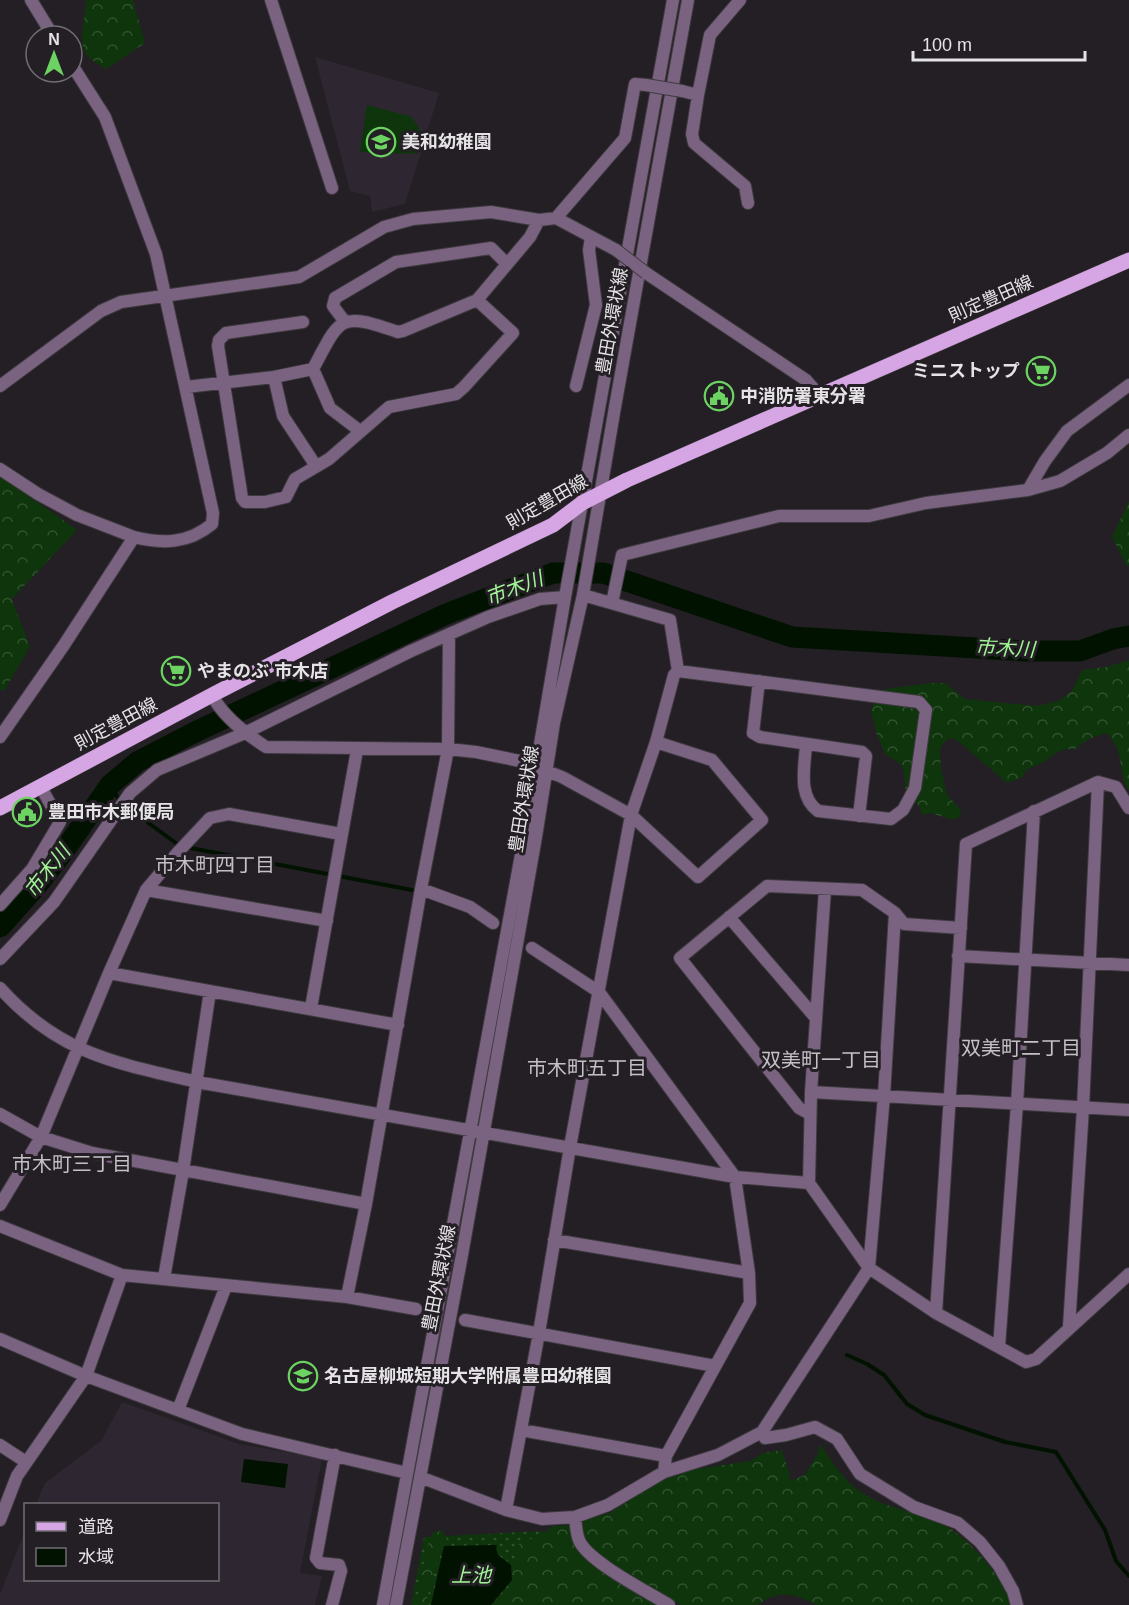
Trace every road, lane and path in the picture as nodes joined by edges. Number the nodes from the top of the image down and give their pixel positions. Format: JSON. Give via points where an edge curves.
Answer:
{"nodes":[{"id":1,"x":30,"y":0,"type":"edge"},
{"id":2,"x":271,"y":0,"type":"edge"},
{"id":3,"x":673,"y":0,"type":"edge"},
{"id":4,"x":688,"y":0,"type":"edge"},
{"id":5,"x":740,"y":0,"type":"edge"},
{"id":6,"x":45,"y":24,"type":"edge"},
{"id":7,"x":84,"y":84,"type":"edge"},
{"id":8,"x":698,"y":95,"type":"junction"},
{"id":9,"x":332,"y":188,"type":"dead end"},
{"id":10,"x":748,"y":203,"type":"dead end"},
{"id":11,"x":556,"y":218,"type":"junction"},
{"id":12,"x":539,"y":220,"type":"junction"},
{"id":13,"x":591,"y":237,"type":"junction"},
{"id":14,"x":1129,"y":260,"type":"edge"},
{"id":15,"x":507,"y":264,"type":"junction"},
{"id":16,"x":166,"y":295,"type":"junction"},
{"id":17,"x":477,"y":300,"type":"junction"},
{"id":18,"x":303,"y":322,"type":"dead end"},
{"id":19,"x":345,"y":322,"type":"junction"},
{"id":20,"x":313,"y":369,"type":"junction"},
{"id":21,"x":274,"y":377,"type":"junction"},
{"id":22,"x":223,"y":381,"type":"junction"},
{"id":23,"x":1129,"y":385,"type":"edge"},
{"id":24,"x":0,"y":386,"type":"edge"},
{"id":25,"x":576,"y":386,"type":"dead end"},
{"id":26,"x":186,"y":387,"type":"junction"},
{"id":27,"x":820,"y":396,"type":"junction"},
{"id":28,"x":360,"y":431,"type":"junction"},
{"id":29,"x":1129,"y":435,"type":"edge"},
{"id":30,"x":316,"y":466,"type":"junction"},
{"id":31,"x":0,"y":469,"type":"edge"},
{"id":32,"x":1028,"y":490,"type":"junction"},
{"id":33,"x":600,"y":493,"type":"junction"},
{"id":34,"x":582,"y":503,"type":"junction"},
{"id":35,"x":134,"y":537,"type":"junction"},
{"id":36,"x":583,"y":590,"type":"junction"},
{"id":37,"x":566,"y":592,"type":"junction"},
{"id":38,"x":613,"y":597,"type":"junction"},
{"id":39,"x":449,"y":634,"type":"junction"},
{"id":40,"x":678,"y":671,"type":"junction"},
{"id":41,"x":759,"y":681,"type":"junction"},
{"id":42,"x":214,"y":700,"type":"junction"},
{"id":43,"x":245,"y":733,"type":"junction"},
{"id":44,"x":0,"y":737,"type":"edge"},
{"id":45,"x":656,"y":742,"type":"junction"},
{"id":46,"x":806,"y":744,"type":"junction"},
{"id":47,"x":448,"y":749,"type":"junction"},
{"id":48,"x":357,"y":750,"type":"junction"},
{"id":49,"x":541,"y":768,"type":"junction"},
{"id":50,"x":1098,"y":782,"type":"junction"},
{"id":51,"x":41,"y":787,"type":"junction"},
{"id":52,"x":0,"y":808,"type":"edge"},
{"id":53,"x":1129,"y":808,"type":"edge"},
{"id":54,"x":1034,"y":811,"type":"junction"},
{"id":55,"x":631,"y":815,"type":"junction"},
{"id":56,"x":859,"y":816,"type":"junction"},
{"id":57,"x":341,"y":834,"type":"junction"},
{"id":58,"x":421,"y":889,"type":"junction"},
{"id":59,"x":146,"y":890,"type":"junction"},
{"id":60,"x":825,"y":890,"type":"junction"},
{"id":61,"x":0,"y":905,"type":"edge"},
{"id":62,"x":895,"y":914,"type":"junction"},
{"id":63,"x":729,"y":917,"type":"junction"},
{"id":64,"x":327,"y":921,"type":"junction"},
{"id":65,"x":493,"y":923,"type":"dead end"},
{"id":66,"x":961,"y":928,"type":"junction"},
{"id":67,"x":532,"y":948,"type":"dead end"},
{"id":68,"x":958,"y":956,"type":"junction"},
{"id":69,"x":0,"y":959,"type":"edge"},
{"id":70,"x":1025,"y":959,"type":"junction"},
{"id":71,"x":1090,"y":963,"type":"junction"},
{"id":72,"x":1129,"y":965,"type":"edge"},
{"id":73,"x":109,"y":973,"type":"junction"},
{"id":74,"x":0,"y":988,"type":"edge"},
{"id":75,"x":210,"y":991,"type":"junction"},
{"id":76,"x":599,"y":992,"type":"junction"},
{"id":77,"x":310,"y":1008,"type":"junction"},
{"id":78,"x":815,"y":1017,"type":"junction"},
{"id":79,"x":398,"y":1024,"type":"junction"},
{"id":80,"x":76,"y":1048,"type":"junction"},
{"id":81,"x":197,"y":1082,"type":"junction"},
{"id":82,"x":810,"y":1092,"type":"junction"},
{"id":83,"x":884,"y":1096,"type":"junction"},
{"id":84,"x":951,"y":1101,"type":"junction"},
{"id":85,"x":1017,"y":1104,"type":"junction"},
{"id":86,"x":1083,"y":1108,"type":"junction"},
{"id":87,"x":1129,"y":1110,"type":"edge"},
{"id":88,"x":382,"y":1113,"type":"junction"},
{"id":89,"x":0,"y":1114,"type":"edge"},
{"id":90,"x":810,"y":1114,"type":"junction"},
{"id":91,"x":470,"y":1129,"type":"junction"},
{"id":92,"x":484,"y":1132,"type":"junction"},
{"id":93,"x":41,"y":1137,"type":"junction"},
{"id":94,"x":570,"y":1147,"type":"junction"},
{"id":95,"x":183,"y":1171,"type":"junction"},
{"id":96,"x":735,"y":1177,"type":"junction"},
{"id":97,"x":809,"y":1183,"type":"junction"},
{"id":98,"x":366,"y":1204,"type":"junction"},
{"id":99,"x":0,"y":1205,"type":"edge"},
{"id":100,"x":0,"y":1226,"type":"edge"},
{"id":101,"x":554,"y":1240,"type":"junction"},
{"id":102,"x":869,"y":1268,"type":"junction"},
{"id":103,"x":749,"y":1273,"type":"junction"},
{"id":104,"x":1129,"y":1274,"type":"edge"},
{"id":105,"x":122,"y":1275,"type":"junction"},
{"id":106,"x":164,"y":1278,"type":"junction"},
{"id":107,"x":226,"y":1286,"type":"junction"},
{"id":108,"x":347,"y":1297,"type":"junction"},
{"id":109,"x":416,"y":1309,"type":"dead end"},
{"id":110,"x":936,"y":1313,"type":"junction"},
{"id":111,"x":465,"y":1320,"type":"dead end"},
{"id":112,"x":1069,"y":1327,"type":"junction"},
{"id":113,"x":539,"y":1333,"type":"junction"},
{"id":114,"x":0,"y":1339,"type":"edge"},
{"id":115,"x":999,"y":1347,"type":"junction"},
{"id":116,"x":715,"y":1366,"type":"junction"},
{"id":117,"x":86,"y":1376,"type":"junction"},
{"id":118,"x":178,"y":1410,"type":"junction"},
{"id":119,"x":521,"y":1430,"type":"junction"},
{"id":120,"x":762,"y":1432,"type":"junction"},
{"id":121,"x":0,"y":1445,"type":"edge"},
{"id":122,"x":335,"y":1455,"type":"junction"},
{"id":123,"x":666,"y":1456,"type":"junction"},
{"id":124,"x":26,"y":1462,"type":"junction"},
{"id":125,"x":664,"y":1472,"type":"junction"},
{"id":126,"x":407,"y":1473,"type":"junction"},
{"id":127,"x":420,"y":1477,"type":"junction"},
{"id":128,"x":506,"y":1510,"type":"junction"},
{"id":129,"x":575,"y":1517,"type":"junction"},
{"id":130,"x":0,"y":1520,"type":"edge"},
{"id":131,"x":332,"y":1605,"type":"edge"},
{"id":132,"x":383,"y":1605,"type":"edge"},
{"id":133,"x":396,"y":1605,"type":"edge"},
{"id":134,"x":669,"y":1605,"type":"edge"},
{"id":135,"x":1017,"y":1605,"type":"edge"}],
"edges":[{"from":1,"to":6,"type":"street"},
{"from":2,"to":9,"type":"street"},
{"from":3,"to":34,"type":"street","name":"豊田外環状線"},
{"from":4,"to":33,"type":"street","name":"豊田外環状線"},
{"from":5,"to":8,"type":"street","via":[[710,35]]},
{"from":7,"to":16,"type":"street","via":[[105,117],[156,254]]},
{"from":8,"to":10,"type":"street","via":[[694,143],[745,186]]},
{"from":8,"to":11,"type":"street","bridge":true,"via":[[634,84],[625,138]]},
{"from":11,"to":12,"type":"street"},
{"from":11,"to":13,"type":"street"},
{"from":12,"to":15,"type":"street"},
{"from":12,"to":16,"type":"street","via":[[491,212],[413,219],[384,227],[299,277]]},
{"from":13,"to":25,"type":"street","via":[[596,305]]},
{"from":13,"to":27,"type":"street","bridge":true,"via":[[616,250],[806,380]]},
{"from":14,"to":27,"type":"main road","name":"則定豊田線"},
{"from":15,"to":17,"type":"street"},
{"from":15,"to":19,"type":"street","via":[[491,248],[396,262],[335,298],[333,306]]},
{"from":16,"to":24,"type":"street","via":[[121,302],[101,311]]},
{"from":16,"to":26,"type":"street"},
{"from":17,"to":19,"type":"street","via":[[398,332],[361,320]]},
{"from":17,"to":28,"type":"street","via":[[513,333],[512,337],[456,394],[389,407]]},
{"from":18,"to":22,"type":"street","via":[[226,333],[218,346]]},
{"from":19,"to":20,"type":"street","via":[[334,329]]},
{"from":20,"to":21,"type":"street"},
{"from":20,"to":28,"type":"street","via":[[330,408]]},
{"from":21,"to":22,"type":"street"},
{"from":21,"to":30,"type":"street","via":[[283,416]]},
{"from":22,"to":26,"type":"street"},
{"from":22,"to":30,"type":"street","via":[[245,502],[286,497],[295,480]]},
{"from":23,"to":32,"type":"street","via":[[1067,431]]},
{"from":26,"to":35,"type":"street","via":[[213,513],[212,524],[201,534],[167,542]]},
{"from":27,"to":33,"type":"main road","name":"則定豊田線"},
{"from":28,"to":30,"type":"street"},
{"from":29,"to":32,"type":"street","via":[[1060,481]]},
{"from":31,"to":35,"type":"street","via":[[76,515]]},
{"from":32,"to":38,"type":"street","via":[[926,503],[869,516],[779,516],[622,555]]},
{"from":33,"to":34,"type":"main road","name":"則定豊田線"},
{"from":33,"to":36,"type":"street","name":"豊田外環状線"},
{"from":34,"to":37,"type":"street","name":"豊田外環状線"},
{"from":34,"to":42,"type":"main road","name":"則定豊田線","via":[[553,525],[392,602]]},
{"from":35,"to":44,"type":"street"},
{"from":36,"to":38,"type":"street"},
{"from":36,"to":49,"type":"street","name":"豊田外環状線"},
{"from":37,"to":39,"type":"street"},
{"from":37,"to":49,"type":"street","name":"豊田外環状線"},
{"from":38,"to":40,"type":"street","via":[[670,620]]},
{"from":39,"to":43,"type":"street"},
{"from":39,"to":47,"type":"street"},
{"from":40,"to":41,"type":"street"},
{"from":40,"to":45,"type":"street"},
{"from":41,"to":46,"type":"street","via":[[753,733]]},
{"from":41,"to":56,"type":"street","via":[[919,702],[926,711],[915,788],[903,810],[891,819]]},
{"from":42,"to":43,"type":"street"},
{"from":42,"to":51,"type":"main road","name":"則定豊田線"},
{"from":43,"to":48,"type":"street","via":[[266,747]]},
{"from":43,"to":69,"type":"street","via":[[157,770],[126,797],[54,902]]},
{"from":45,"to":55,"type":"street"},
{"from":45,"to":55,"type":"street","via":[[712,760],[762,820],[698,877]]},
{"from":46,"to":56,"type":"street","via":[[803,788],[810,805],[818,811]]},
{"from":46,"to":56,"type":"street","via":[[867,756]]},
{"from":47,"to":48,"type":"street"},
{"from":47,"to":49,"type":"street","via":[[520,760]]},
{"from":47,"to":58,"type":"street"},
{"from":48,"to":57,"type":"street"},
{"from":49,"to":55,"type":"street"},
{"from":49,"to":91,"type":"street","name":"豊田外環状線","via":[[525,833]]},
{"from":49,"to":92,"type":"street","name":"豊田外環状線"},
{"from":50,"to":53,"type":"street","via":[[1116,787]]},
{"from":50,"to":54,"type":"street"},
{"from":50,"to":71,"type":"street"},
{"from":51,"to":52,"type":"main road","name":"則定豊田線"},
{"from":51,"to":61,"type":"street","via":[[60,822],[32,868]]},
{"from":54,"to":66,"type":"street","via":[[966,844]]},
{"from":54,"to":70,"type":"street"},
{"from":55,"to":76,"type":"street"},
{"from":57,"to":59,"type":"street","via":[[229,814],[210,819]]},
{"from":57,"to":64,"type":"street"},
{"from":58,"to":65,"type":"street","via":[[470,907]]},
{"from":58,"to":79,"type":"street"},
{"from":59,"to":64,"type":"street"},
{"from":59,"to":73,"type":"street"},
{"from":60,"to":62,"type":"street","via":[[862,890]]},
{"from":60,"to":63,"type":"street","via":[[767,886]]},
{"from":60,"to":78,"type":"street"},
{"from":62,"to":66,"type":"street","via":[[904,924]]},
{"from":62,"to":83,"type":"street"},
{"from":63,"to":78,"type":"street"},
{"from":63,"to":90,"type":"street","via":[[680,958],[800,1108]]},
{"from":64,"to":77,"type":"street"},
{"from":66,"to":68,"type":"street"},
{"from":67,"to":76,"type":"street"},
{"from":68,"to":70,"type":"street"},
{"from":68,"to":84,"type":"street"},
{"from":70,"to":71,"type":"street"},
{"from":70,"to":85,"type":"street"},
{"from":71,"to":72,"type":"street"},
{"from":71,"to":86,"type":"street"},
{"from":73,"to":75,"type":"street"},
{"from":73,"to":80,"type":"street"},
{"from":74,"to":80,"type":"street","via":[[33,1020]]},
{"from":75,"to":77,"type":"street"},
{"from":75,"to":81,"type":"street"},
{"from":76,"to":94,"type":"street"},
{"from":76,"to":96,"type":"street"},
{"from":77,"to":79,"type":"street"},
{"from":78,"to":82,"type":"street"},
{"from":79,"to":88,"type":"street"},
{"from":80,"to":81,"type":"street","via":[[113,1062]]},
{"from":80,"to":93,"type":"street"},
{"from":81,"to":88,"type":"street"},
{"from":81,"to":95,"type":"street"},
{"from":82,"to":83,"type":"street"},
{"from":82,"to":90,"type":"street"},
{"from":83,"to":84,"type":"street"},
{"from":83,"to":102,"type":"street"},
{"from":84,"to":85,"type":"street"},
{"from":84,"to":110,"type":"street"},
{"from":85,"to":86,"type":"street"},
{"from":85,"to":115,"type":"street"},
{"from":86,"to":87,"type":"street"},
{"from":86,"to":112,"type":"street"},
{"from":88,"to":91,"type":"street"},
{"from":88,"to":98,"type":"street"},
{"from":89,"to":93,"type":"street"},
{"from":90,"to":97,"type":"street"},
{"from":91,"to":92,"type":"street"},
{"from":91,"to":126,"type":"street","name":"豊田外環状線"},
{"from":92,"to":94,"type":"street"},
{"from":92,"to":127,"type":"street","name":"豊田外環状線"},
{"from":93,"to":95,"type":"street","via":[[92,1153]]},
{"from":93,"to":99,"type":"street"},
{"from":94,"to":96,"type":"street"},
{"from":94,"to":101,"type":"street"},
{"from":95,"to":98,"type":"street"},
{"from":95,"to":106,"type":"street"},
{"from":96,"to":97,"type":"street"},
{"from":96,"to":103,"type":"street"},
{"from":97,"to":102,"type":"street"},
{"from":98,"to":108,"type":"street"},
{"from":100,"to":105,"type":"street"},
{"from":101,"to":103,"type":"street"},
{"from":101,"to":113,"type":"street"},
{"from":102,"to":110,"type":"street"},
{"from":102,"to":120,"type":"street"},
{"from":103,"to":116,"type":"street","via":[[750,1304]]},
{"from":104,"to":112,"type":"street"},
{"from":105,"to":106,"type":"street"},
{"from":105,"to":117,"type":"street"},
{"from":106,"to":107,"type":"street"},
{"from":107,"to":108,"type":"street"},
{"from":107,"to":118,"type":"street"},
{"from":108,"to":109,"type":"street"},
{"from":110,"to":115,"type":"street"},
{"from":111,"to":113,"type":"street"},
{"from":112,"to":115,"type":"street","via":[[1036,1359],[1026,1362]]},
{"from":113,"to":116,"type":"street"},
{"from":113,"to":119,"type":"street"},
{"from":114,"to":117,"type":"street"},
{"from":116,"to":123,"type":"street"},
{"from":117,"to":118,"type":"street"},
{"from":117,"to":124,"type":"street"},
{"from":118,"to":122,"type":"street","via":[[242,1434]]},
{"from":119,"to":123,"type":"street"},
{"from":119,"to":128,"type":"street"},
{"from":120,"to":125,"type":"street","via":[[718,1455]]},
{"from":120,"to":135,"type":"street","via":[[765,1438],[815,1427],[837,1439],[860,1474],[914,1507],[958,1523],[980,1542],[999,1566]]},
{"from":121,"to":124,"type":"street"},
{"from":122,"to":126,"type":"street"},
{"from":122,"to":131,"type":"street","via":[[316,1558],[320,1563],[339,1565],[341,1571]]},
{"from":123,"to":125,"type":"street"},
{"from":124,"to":130,"type":"street"},
{"from":125,"to":129,"type":"street","via":[[608,1504]]},
{"from":126,"to":132,"type":"street","name":"豊田外環状線"},
{"from":127,"to":128,"type":"street"},
{"from":127,"to":133,"type":"street","name":"豊田外環状線"},
{"from":128,"to":129,"type":"street","via":[[542,1519]]},
{"from":129,"to":134,"type":"street","via":[[579,1540],[585,1549],[608,1568]]}]}
